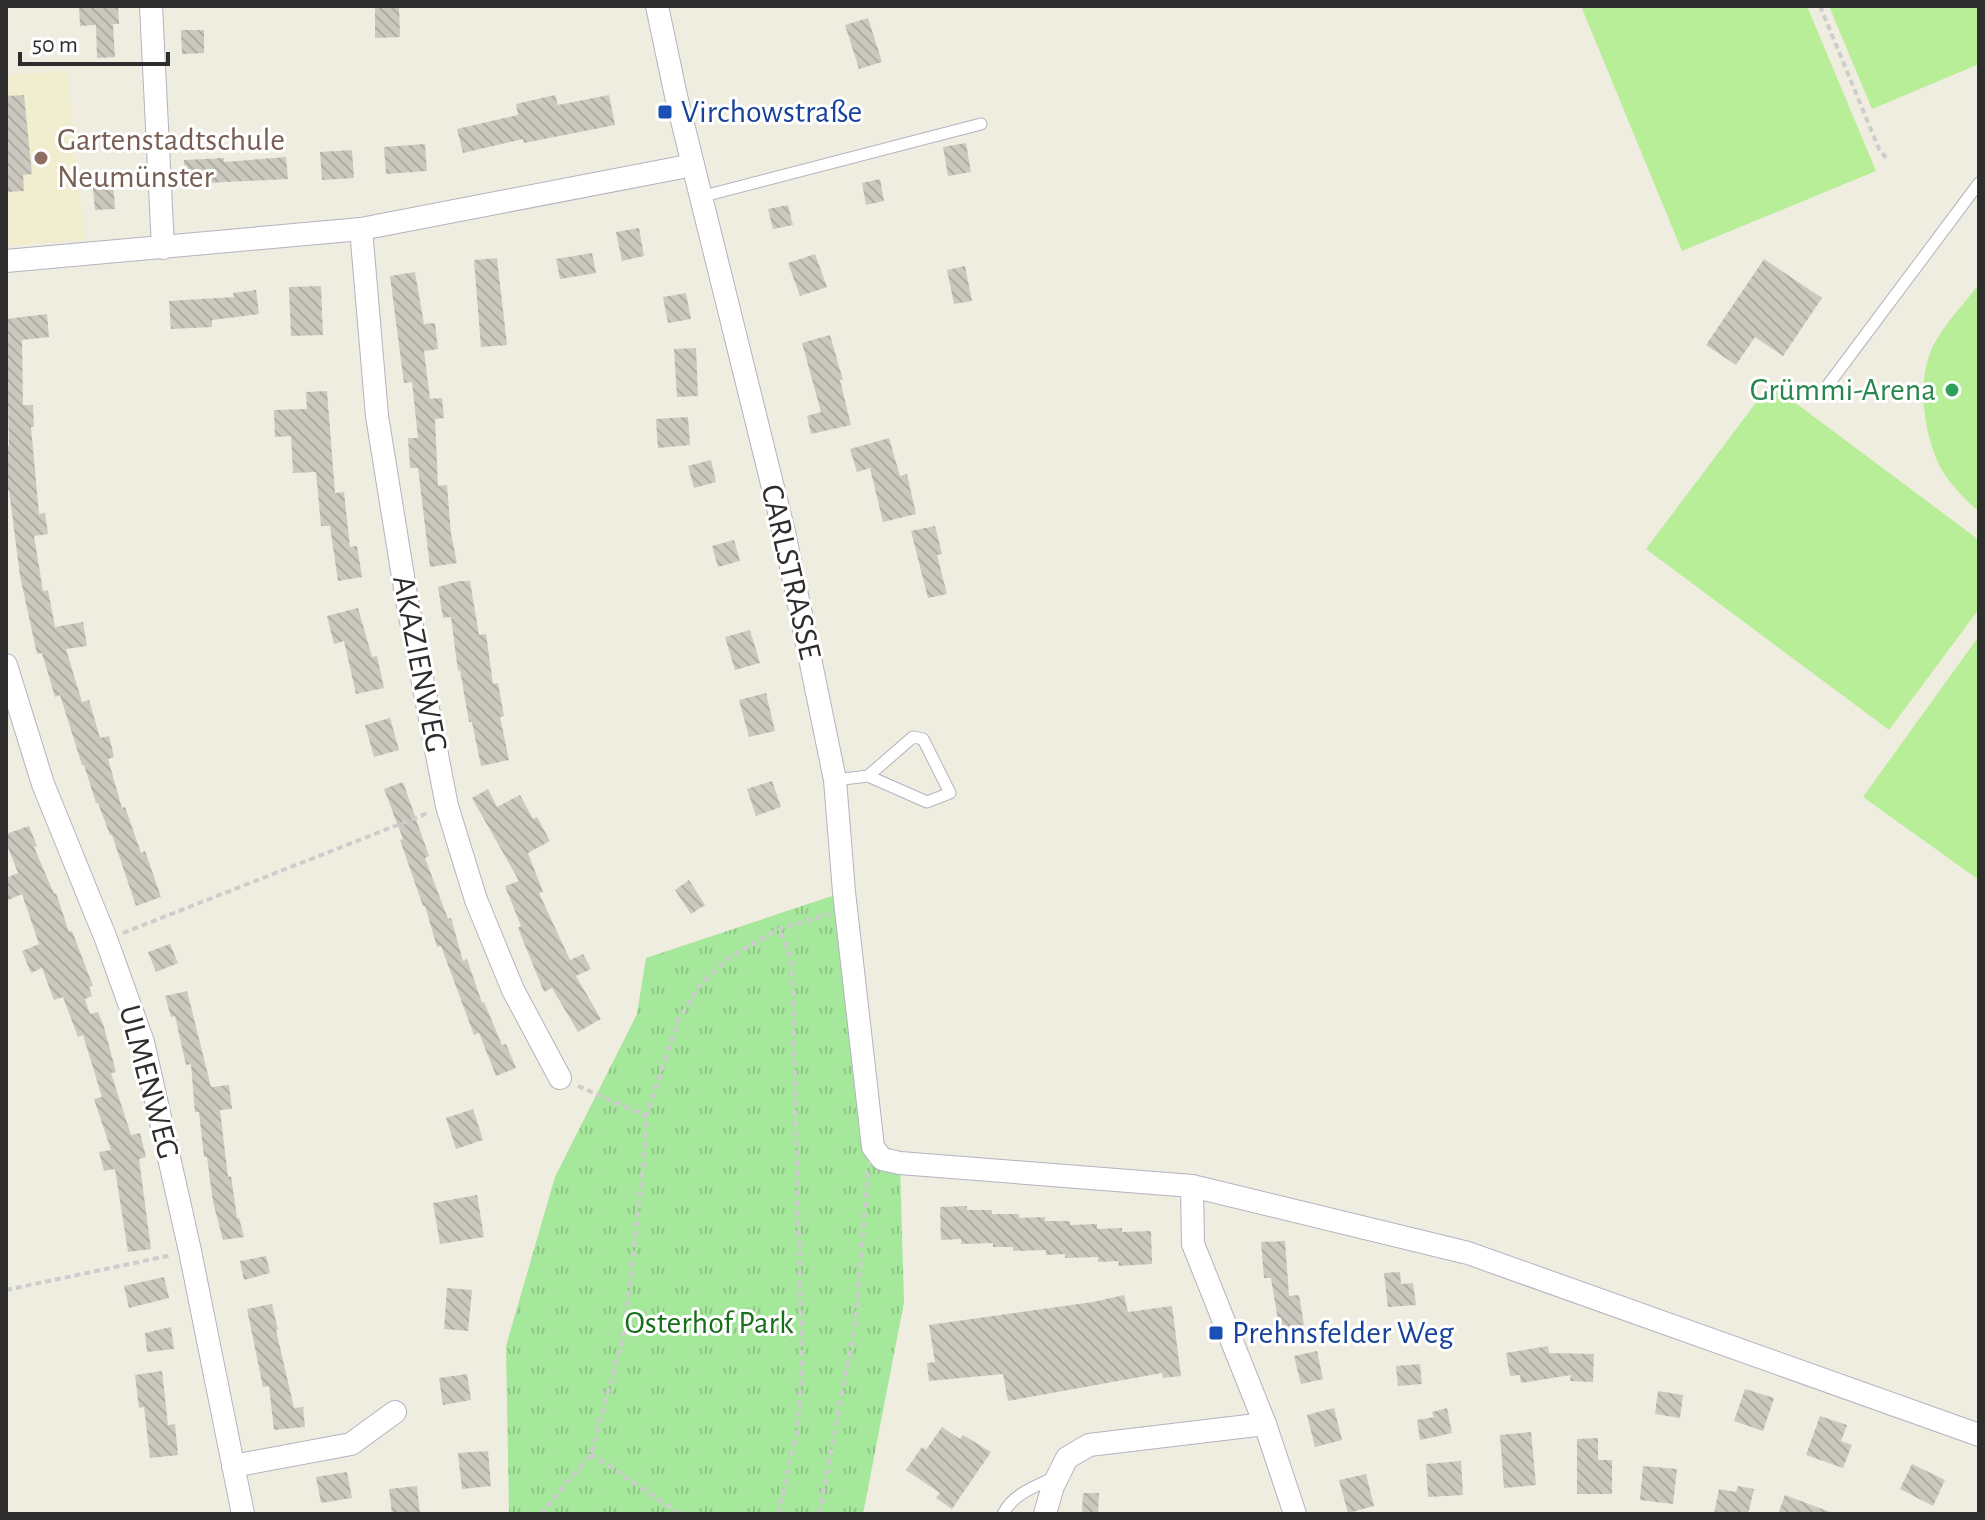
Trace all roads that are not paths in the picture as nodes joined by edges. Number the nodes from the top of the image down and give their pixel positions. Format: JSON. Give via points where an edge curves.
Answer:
{"nodes":[{"id":1,"x":151,"y":6,"type":"edge"},
{"id":2,"x":657,"y":6,"type":"edge"},
{"id":3,"x":981,"y":124,"type":"dead end"},
{"id":4,"x":693,"y":165,"type":"junction"},
{"id":5,"x":1979,"y":183,"type":"edge"},
{"id":6,"x":700,"y":197,"type":"junction"},
{"id":7,"x":361,"y":229,"type":"junction"},
{"id":8,"x":163,"y":248,"type":"junction"},
{"id":9,"x":6,"y":261,"type":"edge"},
{"id":10,"x":1822,"y":393,"type":"dead end"},
{"id":11,"x":6,"y":665,"type":"edge"},
{"id":12,"x":868,"y":776,"type":"junction"},
{"id":13,"x":835,"y":780,"type":"junction"},
{"id":14,"x":560,"y":1078,"type":"road end"},
{"id":15,"x":1192,"y":1186,"type":"junction"},
{"id":16,"x":395,"y":1412,"type":"dead end"},
{"id":17,"x":1265,"y":1424,"type":"junction"},
{"id":18,"x":1979,"y":1435,"type":"edge"},
{"id":19,"x":233,"y":1466,"type":"junction"},
{"id":20,"x":1058,"y":1475,"type":"junction"},
{"id":21,"x":243,"y":1514,"type":"edge"},
{"id":22,"x":1003,"y":1514,"type":"edge"},
{"id":23,"x":1045,"y":1514,"type":"edge"},
{"id":24,"x":1295,"y":1514,"type":"edge"}],
"edges":[{"from":1,"to":8,"type":"street"},
{"from":2,"to":4,"type":"street","name":"CARLSTRASSE"},
{"from":3,"to":6,"type":"lane"},
{"from":4,"to":6,"type":"street","name":"CARLSTRASSE"},
{"from":4,"to":7,"type":"street"},
{"from":5,"to":10,"type":"lane"},
{"from":6,"to":13,"type":"street","name":"CARLSTRASSE","via":[[784,532]]},
{"from":7,"to":8,"type":"street"},
{"from":7,"to":14,"type":"street","name":"AKAZIENWEG","via":[[377,416],[447,806],[476,900]]},
{"from":8,"to":9,"type":"street"},
{"from":11,"to":19,"type":"street","name":"ULMENWEG","via":[[43,784],[143,1042]]},
{"from":12,"to":12,"type":"lane","via":[[927,802],[950,793],[923,739],[913,737]]},
{"from":12,"to":13,"type":"lane"},
{"from":13,"to":15,"type":"street","name":"CARLSTRASSE","via":[[873,1147],[882,1159]]},
{"from":15,"to":17,"type":"street","via":[[1193,1244]]},
{"from":15,"to":18,"type":"street","via":[[1468,1253]]},
{"from":16,"to":19,"type":"street","via":[[351,1444]]},
{"from":17,"to":20,"type":"street","via":[[1089,1445],[1067,1458]]},
{"from":17,"to":24,"type":"street"},
{"from":19,"to":21,"type":"street","name":"ULMENWEG"},
{"from":20,"to":22,"type":"lane","via":[[1017,1496]]},
{"from":20,"to":23,"type":"street"}]}
